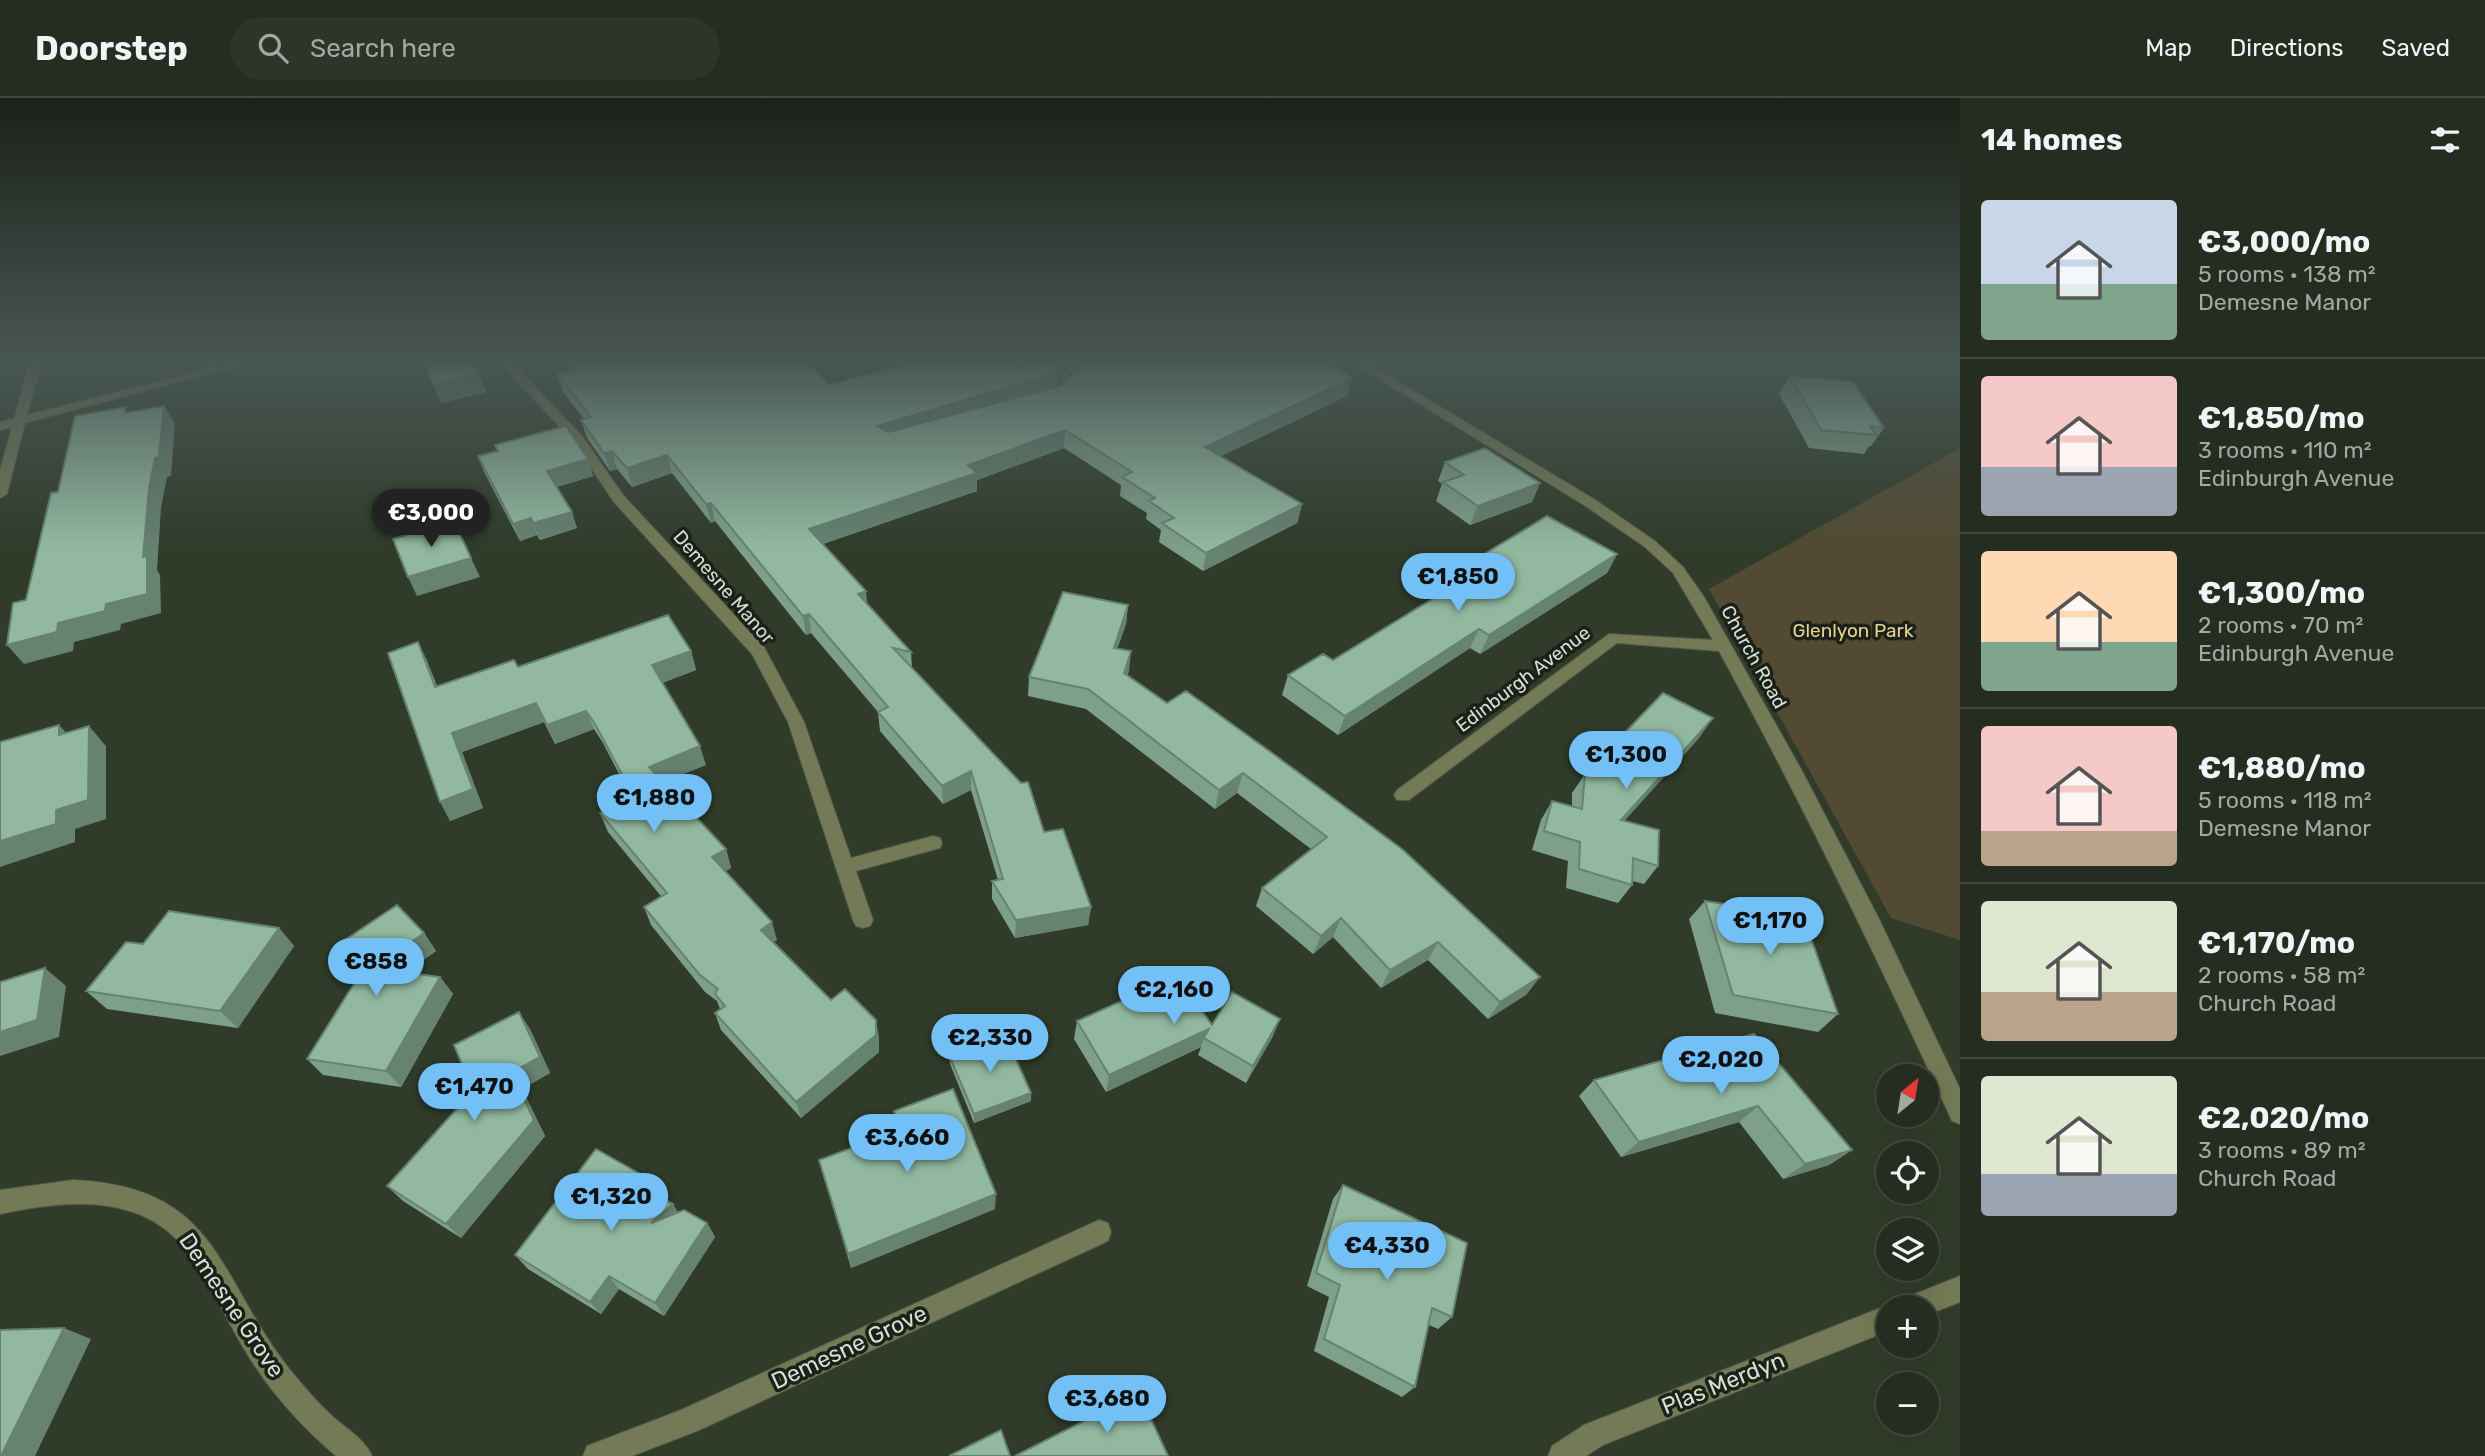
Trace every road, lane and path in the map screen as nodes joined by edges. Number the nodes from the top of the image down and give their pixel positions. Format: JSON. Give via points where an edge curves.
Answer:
{"nodes":[{"id":1,"x":19,"y":423,"type":"edge"},
{"id":2,"x":563,"y":423,"type":"edge"},
{"id":3,"x":1459,"y":423,"type":"edge"},
{"id":4,"x":0,"y":494,"type":"edge"},
{"id":5,"x":1724,"y":646,"type":"junction"},
{"id":6,"x":1403,"y":795,"type":"dead end"},
{"id":7,"x":933,"y":843,"type":"dead end"},
{"id":8,"x":844,"y":867,"type":"junction"},
{"id":9,"x":863,"y":920,"type":"dead end"},
{"id":10,"x":1960,"y":1113,"type":"edge"},
{"id":11,"x":0,"y":1202,"type":"edge"},
{"id":12,"x":1099,"y":1232,"type":"dead end"},
{"id":13,"x":1960,"y":1289,"type":"edge"},
{"id":14,"x":1939,"y":1297,"type":"edge"},
{"id":15,"x":1876,"y":1323,"type":"edge"},
{"id":16,"x":358,"y":1456,"type":"edge"},
{"id":17,"x":597,"y":1456,"type":"edge"},
{"id":18,"x":1562,"y":1456,"type":"edge"}],
"edges":[{"from":1,"to":4,"type":"street"},
{"from":2,"to":8,"type":"street","name":"Demesne Manor","via":[[618,498],[758,651],[796,722]]},
{"from":3,"to":5,"type":"street","name":"Church Road","via":[[1650,544],[1684,579]]},
{"from":5,"to":6,"type":"street","name":"Edinburgh Avenue","via":[[1614,638]]},
{"from":5,"to":10,"type":"street","name":"Church Road","via":[[1868,917]]},
{"from":7,"to":8,"type":"street"},
{"from":8,"to":9,"type":"street","name":"Demesne Manor"},
{"from":11,"to":16,"type":"street","name":"Demesne Grove","via":[[47,1193],[89,1192],[126,1198],[158,1211],[185,1231],[205,1258],[266,1360],[326,1432]]},
{"from":12,"to":17,"type":"street","name":"Demesne Grove","via":[[687,1421]]},
{"from":13,"to":14,"type":"street"},
{"from":15,"to":18,"type":"street","name":"Plas Merdyn","via":[[1594,1435]]}]}
